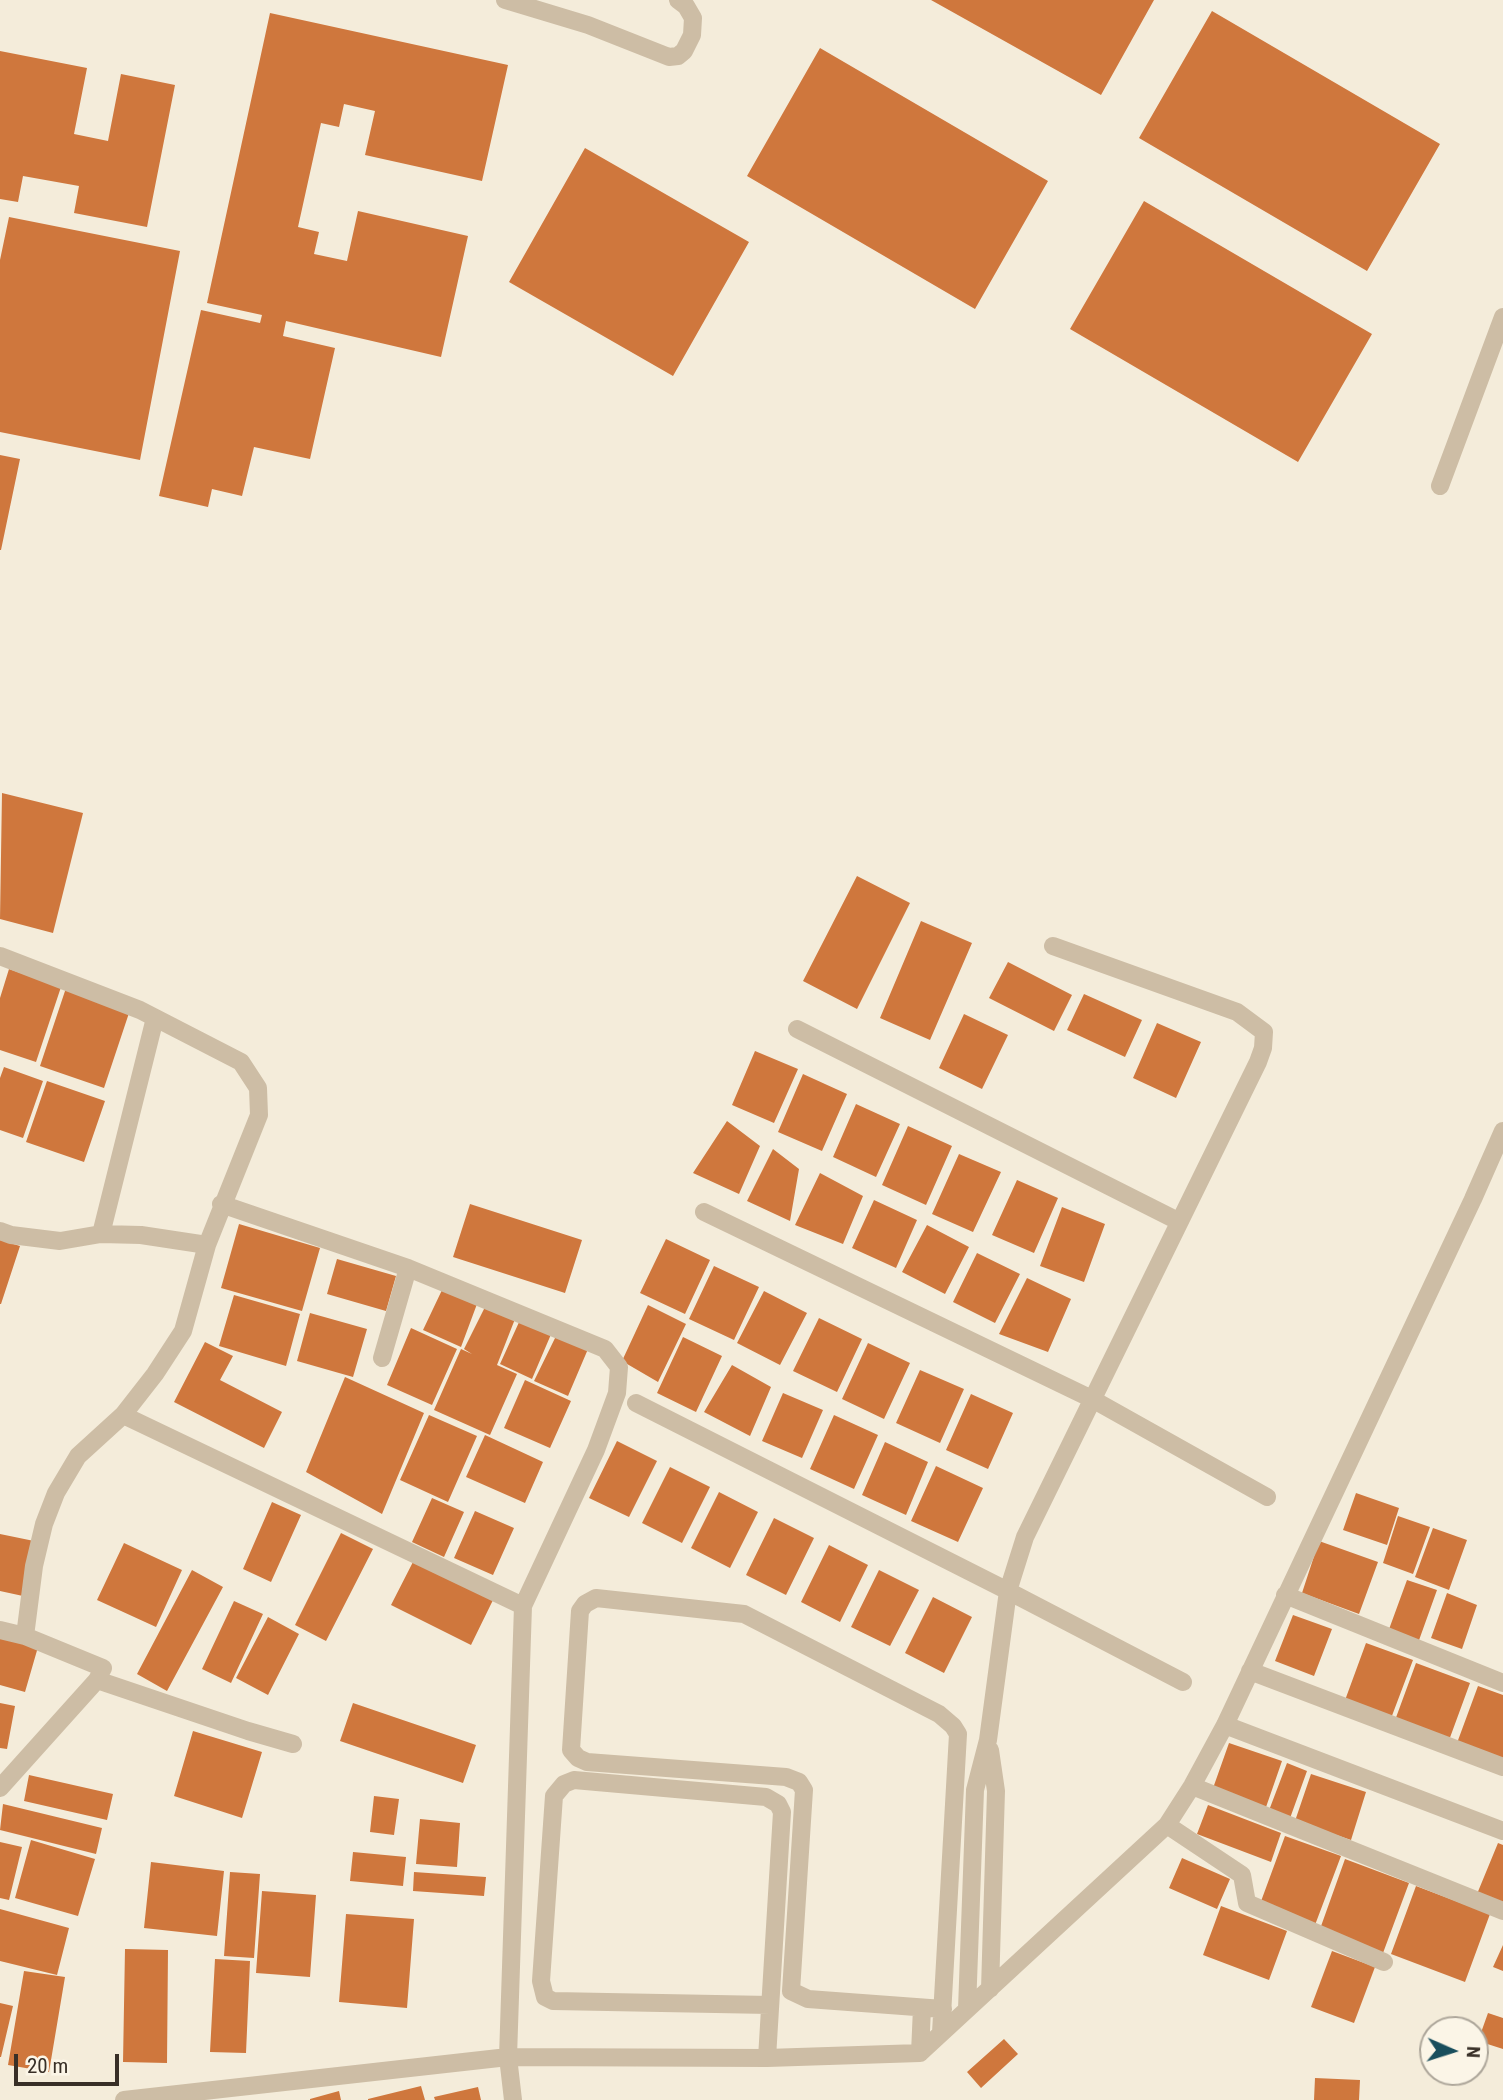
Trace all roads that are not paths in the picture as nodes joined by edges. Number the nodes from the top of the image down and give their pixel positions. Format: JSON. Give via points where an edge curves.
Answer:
{"nodes":[{"id":1,"x":505,"y":0,"type":"edge"},
{"id":2,"x":678,"y":0,"type":"edge"},
{"id":3,"x":1503,"y":317,"type":"edge"},
{"id":4,"x":1440,"y":486,"type":"dead end"},
{"id":5,"x":1053,"y":946,"type":"dead end"},
{"id":6,"x":0,"y":956,"type":"edge"},
{"id":7,"x":155,"y":1018,"type":"junction"},
{"id":8,"x":797,"y":1029,"type":"dead end"},
{"id":9,"x":1503,"y":1131,"type":"edge"},
{"id":10,"x":222,"y":1204,"type":"junction"},
{"id":11,"x":704,"y":1212,"type":"dead end"},
{"id":12,"x":1178,"y":1221,"type":"junction"},
{"id":13,"x":0,"y":1231,"type":"edge"},
{"id":14,"x":101,"y":1234,"type":"junction"},
{"id":15,"x":206,"y":1245,"type":"junction"},
{"id":16,"x":408,"y":1268,"type":"junction"},
{"id":17,"x":382,"y":1358,"type":"dead end"},
{"id":18,"x":1092,"y":1399,"type":"junction"},
{"id":19,"x":636,"y":1403,"type":"dead end"},
{"id":20,"x":123,"y":1415,"type":"junction"},
{"id":21,"x":1268,"y":1497,"type":"dead end"},
{"id":22,"x":1008,"y":1591,"type":"junction"},
{"id":23,"x":1285,"y":1595,"type":"junction"},
{"id":24,"x":523,"y":1606,"type":"junction"},
{"id":25,"x":0,"y":1630,"type":"edge"},
{"id":26,"x":25,"y":1636,"type":"junction"},
{"id":27,"x":1250,"y":1671,"type":"junction"},
{"id":28,"x":97,"y":1680,"type":"junction"},
{"id":29,"x":1183,"y":1682,"type":"dead end"},
{"id":30,"x":1503,"y":1683,"type":"edge"},
{"id":31,"x":1225,"y":1725,"type":"junction"},
{"id":32,"x":988,"y":1740,"type":"junction"},
{"id":33,"x":293,"y":1744,"type":"dead end"},
{"id":34,"x":1503,"y":1767,"type":"edge"},
{"id":35,"x":1192,"y":1786,"type":"junction"},
{"id":36,"x":0,"y":1788,"type":"edge"},
{"id":37,"x":1167,"y":1825,"type":"junction"},
{"id":38,"x":1503,"y":1831,"type":"edge"},
{"id":39,"x":1503,"y":1911,"type":"edge"},
{"id":40,"x":1384,"y":1962,"type":"dead end"},
{"id":41,"x":510,"y":1988,"type":"junction"},
{"id":42,"x":990,"y":1989,"type":"junction"},
{"id":43,"x":542,"y":1990,"type":"junction"},
{"id":44,"x":770,"y":2005,"type":"junction"},
{"id":45,"x":922,"y":2008,"type":"junction"},
{"id":46,"x":943,"y":2009,"type":"junction"},
{"id":47,"x":967,"y":2009,"type":"junction"},
{"id":48,"x":942,"y":2033,"type":"junction"},
{"id":49,"x":920,"y":2053,"type":"junction"},
{"id":50,"x":508,"y":2057,"type":"junction"},
{"id":51,"x":767,"y":2058,"type":"junction"},
{"id":52,"x":124,"y":2100,"type":"edge"},
{"id":53,"x":513,"y":2100,"type":"edge"}],
"edges":[{"from":1,"to":2,"type":"street","via":[[588,25],[669,57],[684,51],[692,35],[693,18]]},
{"from":3,"to":4,"type":"street"},
{"from":5,"to":12,"type":"street","via":[[1237,1012],[1264,1032],[1258,1062]]},
{"from":6,"to":7,"type":"street"},
{"from":7,"to":10,"type":"street","via":[[241,1062],[258,1088],[260,1115]]},
{"from":7,"to":14,"type":"street"},
{"from":8,"to":12,"type":"street"},
{"from":9,"to":23,"type":"street"},
{"from":10,"to":15,"type":"street"},
{"from":10,"to":16,"type":"street"},
{"from":11,"to":18,"type":"street"},
{"from":12,"to":18,"type":"street"},
{"from":13,"to":14,"type":"street","via":[[60,1241]]},
{"from":14,"to":15,"type":"street"},
{"from":15,"to":20,"type":"street","via":[[183,1331]]},
{"from":16,"to":17,"type":"street"},
{"from":16,"to":24,"type":"street","via":[[605,1349],[619,1367],[617,1393],[596,1450]]},
{"from":18,"to":21,"type":"street"},
{"from":18,"to":22,"type":"street","via":[[1025,1537]]},
{"from":19,"to":22,"type":"street"},
{"from":20,"to":24,"type":"street"},
{"from":20,"to":26,"type":"street","via":[[78,1456],[56,1493],[34,1566]]},
{"from":22,"to":29,"type":"street"},
{"from":22,"to":32,"type":"street"},
{"from":23,"to":27,"type":"street"},
{"from":23,"to":30,"type":"street"},
{"from":24,"to":41,"type":"street"},
{"from":25,"to":26,"type":"street"},
{"from":26,"to":28,"type":"street","via":[[103,1668]]},
{"from":27,"to":31,"type":"street"},
{"from":27,"to":34,"type":"street"},
{"from":28,"to":33,"type":"street"},
{"from":28,"to":36,"type":"street"},
{"from":31,"to":35,"type":"street"},
{"from":31,"to":38,"type":"street"},
{"from":32,"to":42,"type":"street","via":[[996,1791]]},
{"from":32,"to":47,"type":"street","via":[[975,1790]]},
{"from":35,"to":37,"type":"street"},
{"from":35,"to":39,"type":"street"},
{"from":37,"to":40,"type":"street","via":[[1242,1875],[1247,1903]]},
{"from":37,"to":42,"type":"street"},
{"from":41,"to":43,"type":"street"},
{"from":41,"to":50,"type":"street"},
{"from":42,"to":47,"type":"street"},
{"from":43,"to":44,"type":"street","via":[[553,2001]]},
{"from":43,"to":44,"type":"street","via":[[554,1796],[574,1780],[766,1797],[778,1804],[782,1812]]},
{"from":44,"to":51,"type":"street"},
{"from":45,"to":46,"type":"street"},
{"from":45,"to":46,"type":"street","via":[[808,1999],[791,1991],[804,1790],[799,1782],[786,1777],[587,1762],[571,1750],[580,1611],[585,1604],[596,1598],[744,1614],[939,1714],[953,1726],[958,1734]]},
{"from":45,"to":49,"type":"street"},
{"from":46,"to":48,"type":"street"},
{"from":47,"to":48,"type":"street"},
{"from":48,"to":49,"type":"street"},
{"from":49,"to":51,"type":"street"},
{"from":50,"to":51,"type":"street"},
{"from":50,"to":52,"type":"street"},
{"from":50,"to":53,"type":"street"}]}
